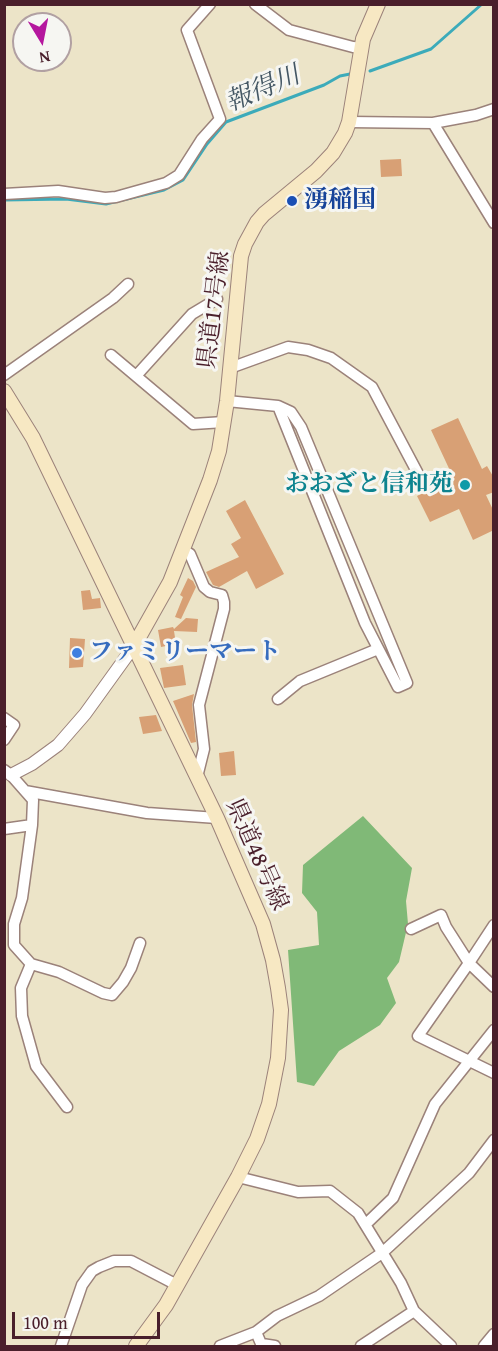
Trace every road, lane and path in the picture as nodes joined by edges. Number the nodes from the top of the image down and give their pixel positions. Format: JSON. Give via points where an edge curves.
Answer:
{"nodes":[{"id":1,"x":210,"y":4,"type":"edge"},
{"id":2,"x":255,"y":4,"type":"edge"},
{"id":3,"x":378,"y":4,"type":"edge"},
{"id":4,"x":361,"y":48,"type":"junction"},
{"id":5,"x":494,"y":109,"type":"edge"},
{"id":6,"x":349,"y":122,"type":"junction"},
{"id":7,"x":433,"y":123,"type":"junction"},
{"id":8,"x":4,"y":194,"type":"edge"},
{"id":9,"x":494,"y":223,"type":"edge"},
{"id":10,"x":128,"y":284,"type":"dead end"},
{"id":11,"x":217,"y":299,"type":"dead end"},
{"id":12,"x":111,"y":355,"type":"dead end"},
{"id":13,"x":230,"y":368,"type":"junction"},
{"id":14,"x":4,"y":375,"type":"edge"},
{"id":15,"x":136,"y":376,"type":"junction"},
{"id":16,"x":4,"y":392,"type":"edge"},
{"id":17,"x":227,"y":401,"type":"junction"},
{"id":18,"x":279,"y":406,"type":"junction"},
{"id":19,"x":225,"y":422,"type":"junction"},
{"id":20,"x":424,"y":485,"type":"dead end"},
{"id":21,"x":183,"y":550,"type":"junction"},
{"id":22,"x":134,"y":646,"type":"junction"},
{"id":23,"x":378,"y":649,"type":"junction"},
{"id":24,"x":278,"y":699,"type":"dead end"},
{"id":25,"x":4,"y":718,"type":"edge"},
{"id":26,"x":4,"y":740,"type":"edge"},
{"id":27,"x":7,"y":774,"type":"edge"},
{"id":28,"x":197,"y":777,"type":"junction"},
{"id":29,"x":25,"y":791,"type":"junction"},
{"id":30,"x":217,"y":818,"type":"junction"},
{"id":31,"x":33,"y":825,"type":"junction"},
{"id":32,"x":4,"y":829,"type":"edge"},
{"id":33,"x":494,"y":925,"type":"edge"},
{"id":34,"x":411,"y":929,"type":"dead end"},
{"id":35,"x":140,"y":943,"type":"dead end"},
{"id":36,"x":470,"y":963,"type":"junction"},
{"id":37,"x":32,"y":964,"type":"junction"},
{"id":38,"x":494,"y":987,"type":"edge"},
{"id":39,"x":494,"y":1030,"type":"edge"},
{"id":40,"x":467,"y":1061,"type":"junction"},
{"id":41,"x":494,"y":1073,"type":"edge"},
{"id":42,"x":67,"y":1107,"type":"dead end"},
{"id":43,"x":494,"y":1140,"type":"edge"},
{"id":44,"x":238,"y":1178,"type":"junction"},
{"id":45,"x":366,"y":1224,"type":"junction"},
{"id":46,"x":382,"y":1253,"type":"junction"},
{"id":47,"x":177,"y":1285,"type":"junction"},
{"id":48,"x":414,"y":1311,"type":"junction"},
{"id":49,"x":256,"y":1332,"type":"junction"},
{"id":50,"x":494,"y":1334,"type":"edge"},
{"id":51,"x":262,"y":1345,"type":"edge"},
{"id":52,"x":138,"y":1346,"type":"edge"},
{"id":53,"x":61,"y":1347,"type":"edge"},
{"id":54,"x":220,"y":1347,"type":"edge"},
{"id":55,"x":275,"y":1347,"type":"edge"},
{"id":56,"x":361,"y":1347,"type":"edge"},
{"id":57,"x":451,"y":1347,"type":"edge"},
{"id":58,"x":484,"y":1347,"type":"edge"}],
"edges":[{"from":1,"to":8,"type":"street","via":[[187,30],[220,119],[179,175],[166,183],[116,197],[58,191]]},
{"from":2,"to":4,"type":"street","via":[[288,30]]},
{"from":3,"to":4,"type":"main road","name":"県道17号線"},
{"from":4,"to":6,"type":"main road","name":"県道17号線"},
{"from":5,"to":7,"type":"street"},
{"from":6,"to":7,"type":"street"},
{"from":6,"to":13,"type":"main road","name":"県道17号線","via":[[333,153],[264,213],[250,233],[242,256]]},
{"from":7,"to":9,"type":"street"},
{"from":10,"to":14,"type":"street"},
{"from":11,"to":15,"type":"street","via":[[192,314]]},
{"from":12,"to":15,"type":"street"},
{"from":13,"to":17,"type":"main road","name":"県道17号線"},
{"from":13,"to":20,"type":"street","via":[[288,347],[331,358],[372,387]]},
{"from":15,"to":19,"type":"street","via":[[193,423]]},
{"from":16,"to":22,"type":"main road","name":"県道48号線","via":[[33,438]]},
{"from":17,"to":18,"type":"street"},
{"from":17,"to":19,"type":"main road","name":"県道17号線"},
{"from":18,"to":23,"type":"street","via":[[364,623]]},
{"from":18,"to":23,"type":"street","via":[[291,411],[306,434],[407,683],[398,687]]},
{"from":19,"to":21,"type":"main road","name":"県道17号線","via":[[210,480]]},
{"from":21,"to":22,"type":"main road","name":"県道17号線","via":[[166,590]]},
{"from":21,"to":28,"type":"street","via":[[190,554],[204,587],[222,596],[224,602],[199,705],[204,749]]},
{"from":22,"to":27,"type":"street","via":[[72,730],[45,755]]},
{"from":22,"to":28,"type":"main road","name":"県道48号線"},
{"from":23,"to":24,"type":"street","via":[[300,681]]},
{"from":25,"to":26,"type":"street","via":[[15,724]]},
{"from":27,"to":29,"type":"street"},
{"from":28,"to":30,"type":"main road","name":"県道48号線"},
{"from":29,"to":30,"type":"street","via":[[147,813]]},
{"from":29,"to":31,"type":"street","via":[[33,800]]},
{"from":30,"to":44,"type":"main road","name":"県道48号線","via":[[262,924],[281,1010],[278,1058],[269,1104]]},
{"from":31,"to":32,"type":"street"},
{"from":31,"to":37,"type":"street","via":[[14,924],[14,945]]},
{"from":33,"to":36,"type":"street"},
{"from":34,"to":36,"type":"street","via":[[441,915]]},
{"from":35,"to":37,"type":"street","via":[[131,968],[112,995]]},
{"from":36,"to":38,"type":"street"},
{"from":36,"to":40,"type":"street","via":[[418,1035]]},
{"from":37,"to":42,"type":"street","via":[[21,988],[22,1016],[36,1066]]},
{"from":39,"to":40,"type":"street"},
{"from":40,"to":41,"type":"street"},
{"from":40,"to":45,"type":"street","via":[[435,1104],[393,1198]]},
{"from":43,"to":46,"type":"street","via":[[469,1173]]},
{"from":44,"to":45,"type":"street","via":[[288,1190],[330,1191]]},
{"from":44,"to":47,"type":"main road","name":"県道48号線"},
{"from":45,"to":46,"type":"street"},
{"from":46,"to":48,"type":"street"},
{"from":46,"to":49,"type":"street"},
{"from":47,"to":52,"type":"main road","name":"県道48号線"},
{"from":47,"to":53,"type":"street","via":[[131,1261],[114,1261],[99,1267],[82,1285]]},
{"from":48,"to":56,"type":"street"},
{"from":48,"to":57,"type":"street"},
{"from":49,"to":51,"type":"street"},
{"from":49,"to":54,"type":"street"},
{"from":50,"to":58,"type":"street"},
{"from":51,"to":55,"type":"street"}]}
